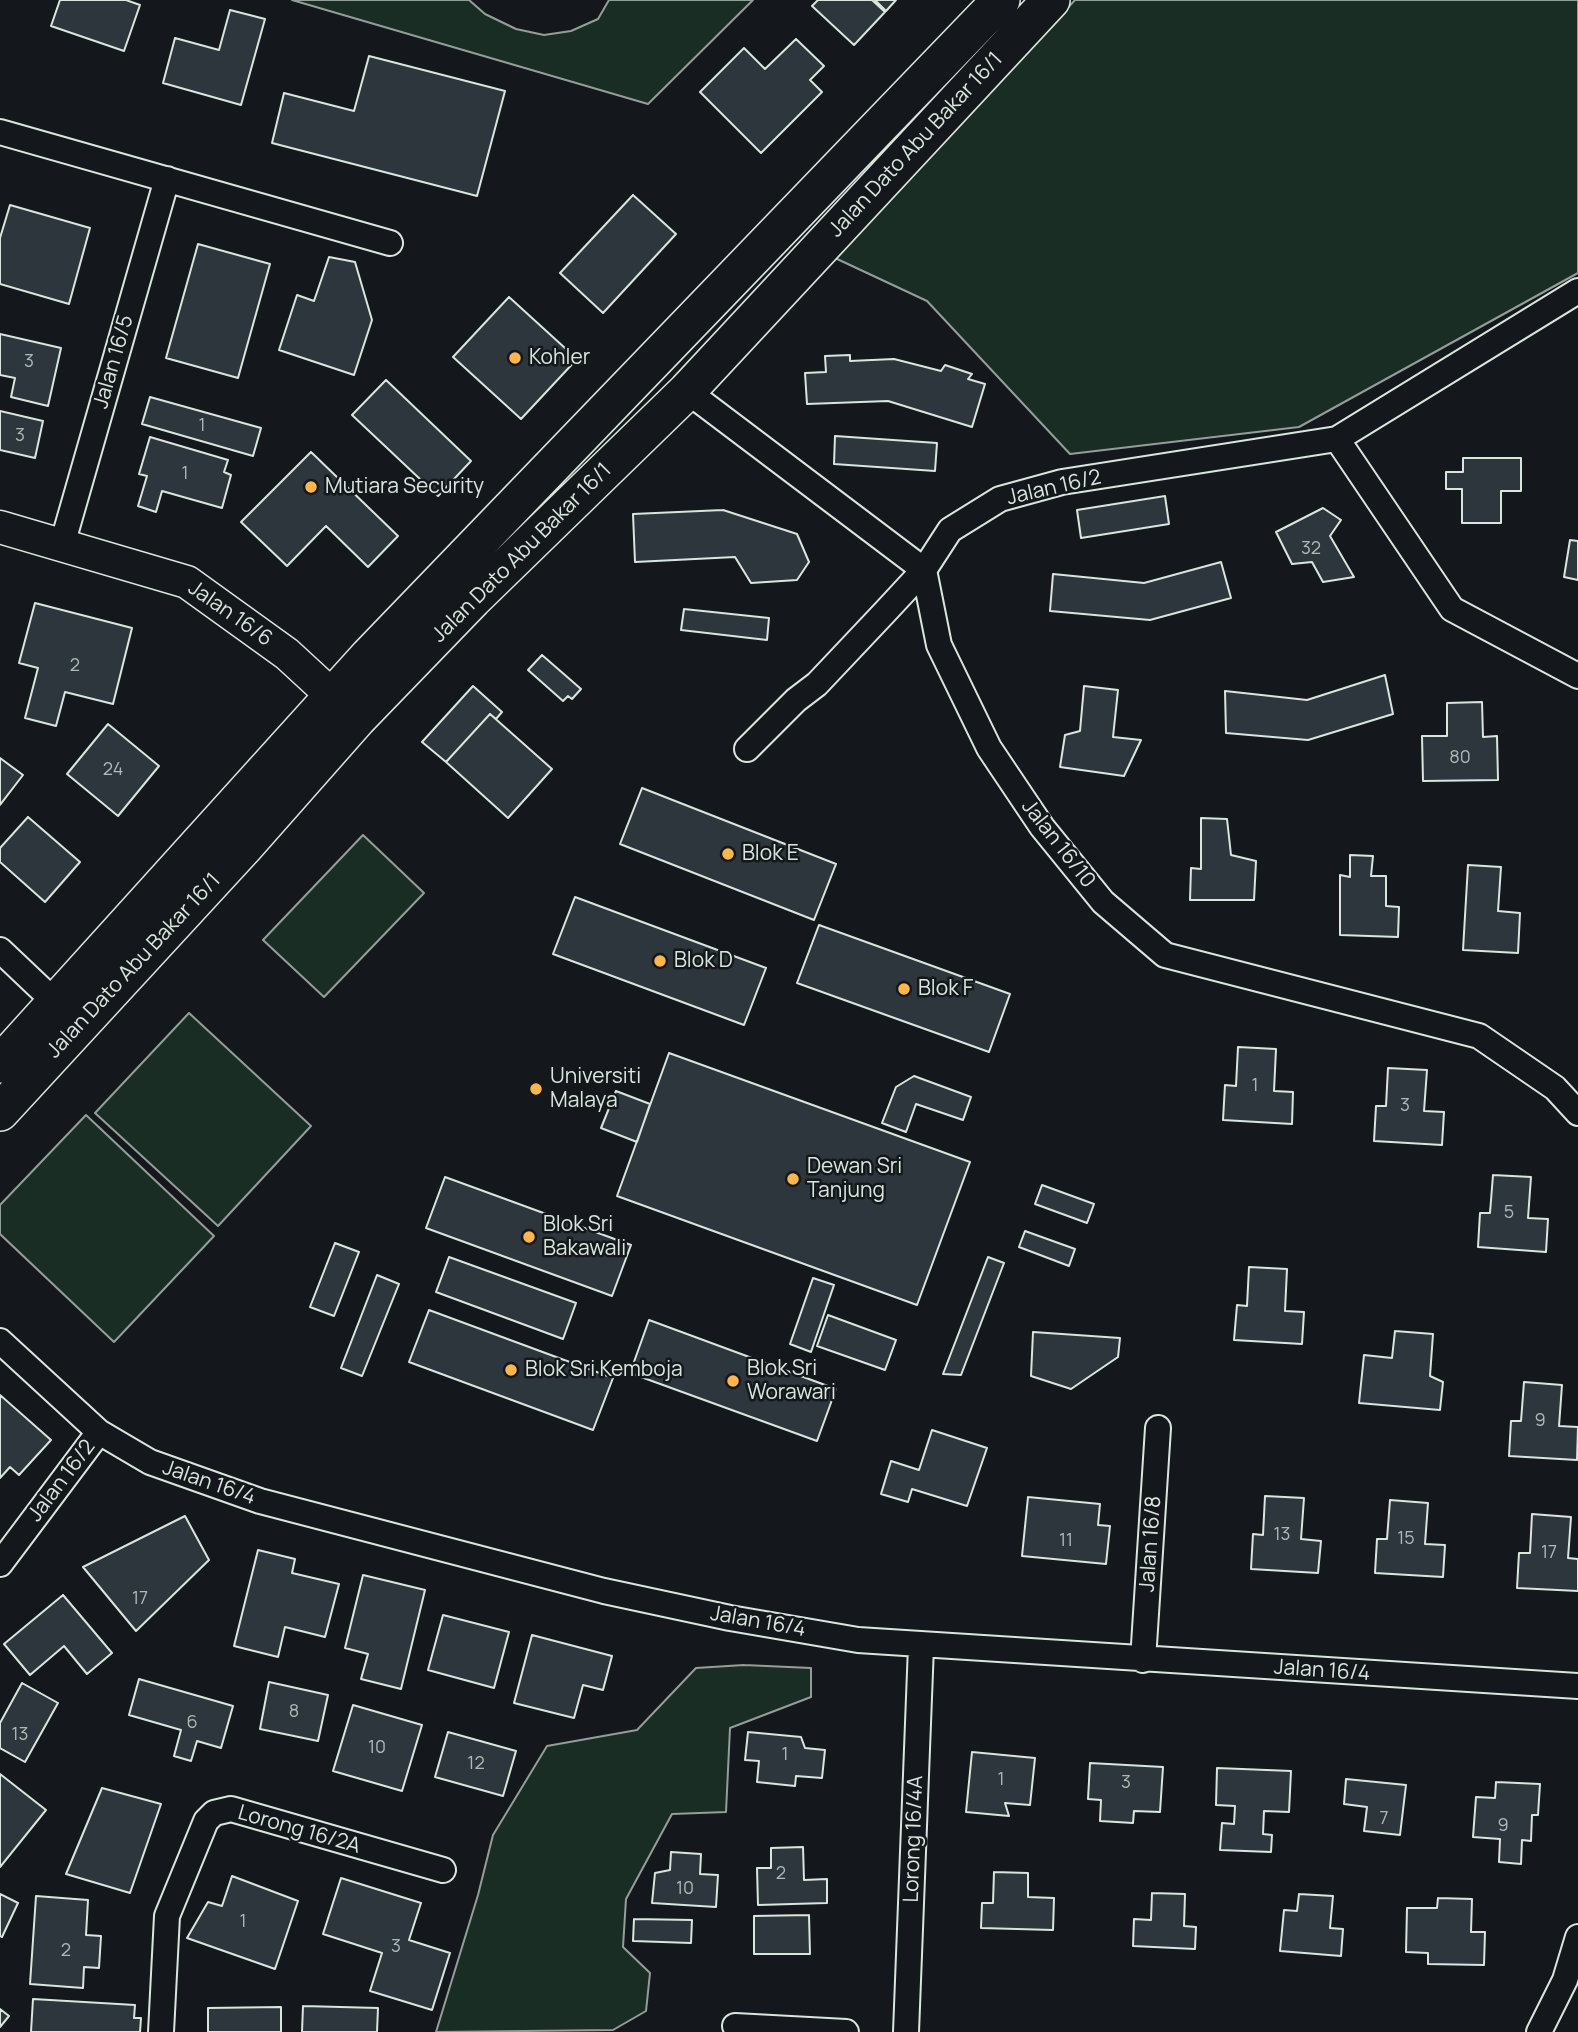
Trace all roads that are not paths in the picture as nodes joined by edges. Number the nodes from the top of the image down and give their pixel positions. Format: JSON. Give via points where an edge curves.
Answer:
{"nodes":[{"id":1,"x":1001,"y":0,"type":"edge"},
{"id":2,"x":1051,"y":0,"type":"edge"},
{"id":3,"x":0,"y":132,"type":"edge"},
{"id":4,"x":167,"y":179,"type":"junction"},
{"id":5,"x":390,"y":243,"type":"dead end"},
{"id":6,"x":1578,"y":291,"type":"edge"},
{"id":7,"x":687,"y":391,"type":"junction"},
{"id":8,"x":1337,"y":439,"type":"junction"},
{"id":9,"x":0,"y":527,"type":"edge"},
{"id":10,"x":62,"y":545,"type":"junction"},
{"id":11,"x":924,"y":570,"type":"junction"},
{"id":12,"x":1578,"y":676,"type":"edge"},
{"id":13,"x":345,"y":708,"type":"junction"},
{"id":14,"x":747,"y":749,"type":"dead end"},
{"id":15,"x":0,"y":950,"type":"edge"},
{"id":16,"x":57,"y":1003,"type":"junction"},
{"id":17,"x":0,"y":1065,"type":"edge"},
{"id":18,"x":0,"y":1112,"type":"edge"},
{"id":19,"x":1578,"y":1113,"type":"edge"},
{"id":20,"x":0,"y":1341,"type":"edge"},
{"id":21,"x":1158,"y":1428,"type":"dead end"},
{"id":22,"x":99,"y":1432,"type":"junction"},
{"id":23,"x":0,"y":1564,"type":"edge"},
{"id":24,"x":921,"y":1646,"type":"junction"},
{"id":25,"x":1143,"y":1660,"type":"junction"},
{"id":26,"x":1578,"y":1686,"type":"edge"},
{"id":27,"x":443,"y":1870,"type":"dead end"},
{"id":28,"x":1578,"y":1937,"type":"edge"},
{"id":29,"x":735,"y":2026,"type":"dead end"},
{"id":30,"x":161,"y":2032,"type":"edge"},
{"id":31,"x":846,"y":2032,"type":"edge"},
{"id":32,"x":906,"y":2032,"type":"edge"},
{"id":33,"x":1539,"y":2032,"type":"edge"}],
"edges":[{"from":1,"to":13,"type":"main road","name":"Jalan Dato Abu Bakar 16/1"},
{"from":2,"to":7,"type":"main road","name":"Jalan Dato Abu Bakar 16/1"},
{"from":3,"to":4,"type":"street"},
{"from":4,"to":5,"type":"street"},
{"from":4,"to":10,"type":"street","name":"Jalan 16/5"},
{"from":6,"to":8,"type":"street","name":"Jalan 16/2"},
{"from":7,"to":11,"type":"street"},
{"from":7,"to":13,"type":"main road","name":"Jalan Dato Abu Bakar 16/1","via":[[473,599]]},
{"from":8,"to":11,"type":"street","name":"Jalan 16/2","via":[[1062,482],[1000,499],[950,530]]},
{"from":8,"to":12,"type":"street","via":[[1452,609]]},
{"from":9,"to":10,"type":"street","name":"Jalan 16/6"},
{"from":10,"to":13,"type":"street","name":"Jalan 16/6","via":[[187,582],[287,654]]},
{"from":11,"to":14,"type":"street","name":"Jalan 16/2","via":[[817,684]]},
{"from":11,"to":19,"type":"street","name":"Jalan 16/10","via":[[939,645],[989,748],[1042,827],[1103,902],[1165,955],[1479,1036],[1555,1088]]},
{"from":13,"to":16,"type":"main road","name":"Jalan Dato Abu Bakar 16/1"},
{"from":13,"to":18,"type":"main road","name":"Jalan Dato Abu Bakar 16/1","via":[[246,846]]},
{"from":15,"to":16,"type":"street"},
{"from":16,"to":17,"type":"main road","name":"Jalan Dato Abu Bakar 16/1"},
{"from":20,"to":22,"type":"street","name":"Jalan 16/4"},
{"from":21,"to":25,"type":"street","name":"Jalan 16/8"},
{"from":22,"to":23,"type":"street","name":"Jalan 16/2"},
{"from":22,"to":24,"type":"street","name":"Jalan 16/4","via":[[150,1462],[248,1497],[432,1547],[730,1618]]},
{"from":24,"to":25,"type":"street","name":"Jalan 16/4"},
{"from":24,"to":32,"type":"street","name":"Lorong 16/4A"},
{"from":25,"to":26,"type":"street","name":"Jalan 16/4"},
{"from":27,"to":30,"type":"street","name":"Lorong 16/2A","via":[[231,1809],[215,1813],[206,1821],[167,1916]]},
{"from":28,"to":33,"type":"street","via":[[1565,1980]]},
{"from":29,"to":31,"type":"street"}]}
